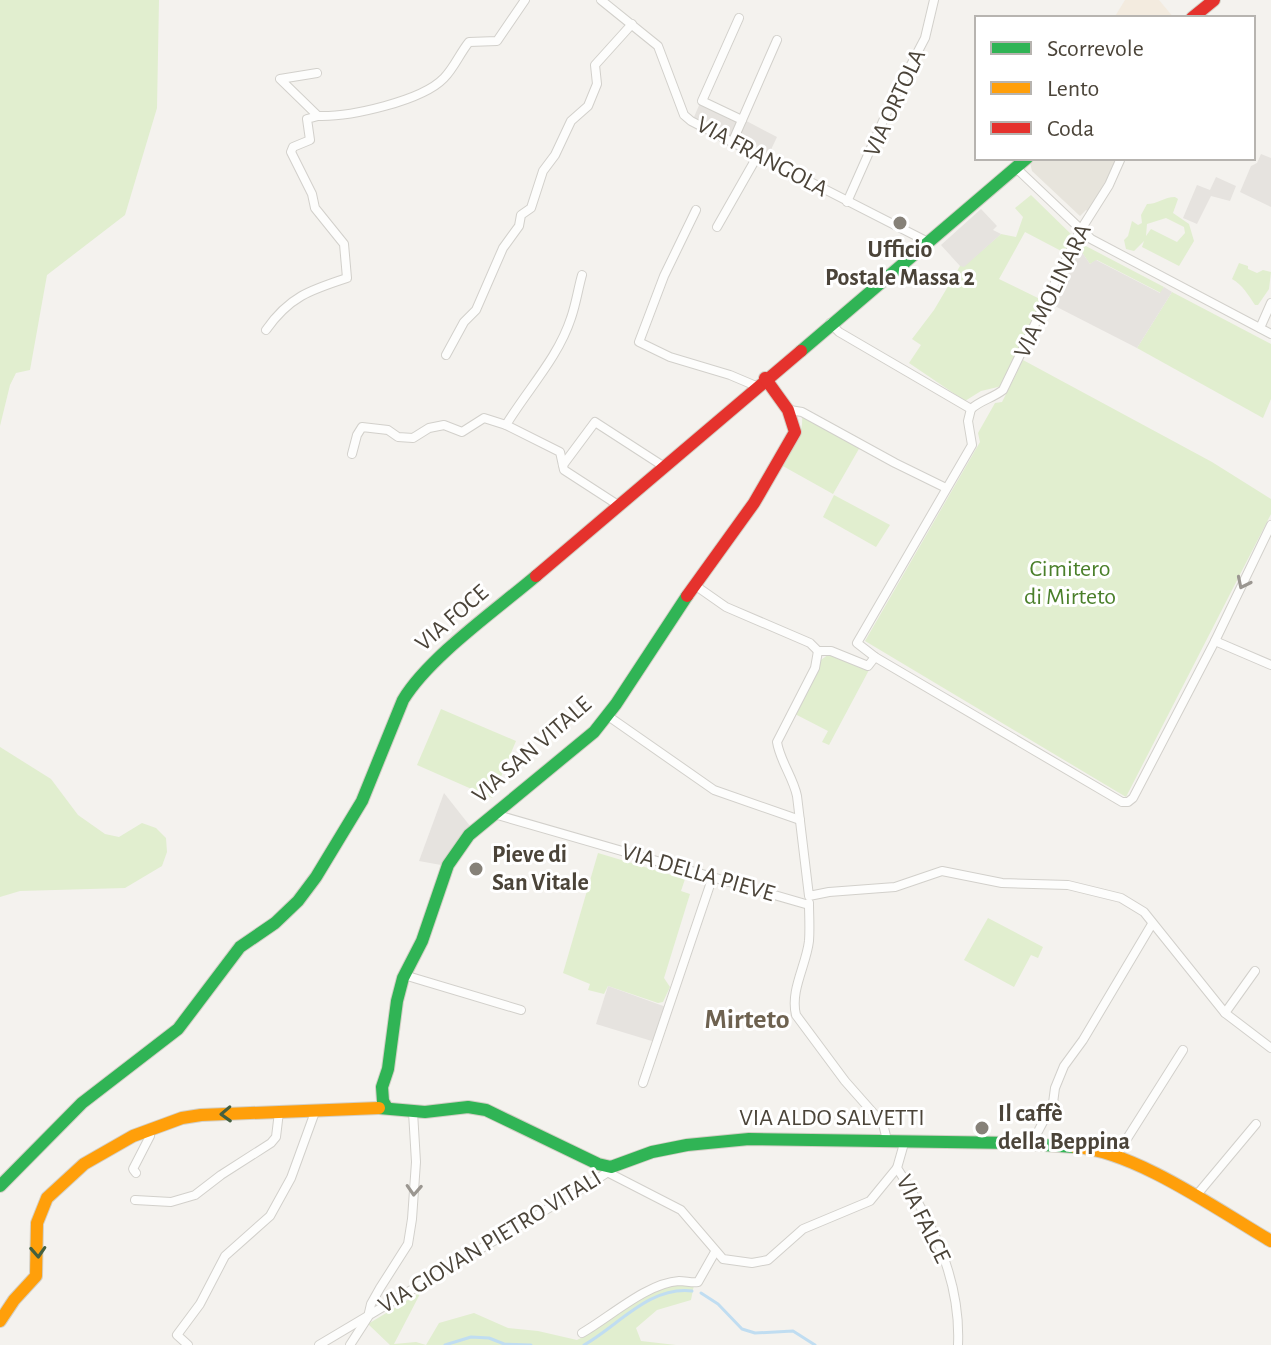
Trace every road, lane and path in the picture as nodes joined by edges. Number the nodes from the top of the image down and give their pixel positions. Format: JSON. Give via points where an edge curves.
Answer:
{"nodes":[{"id":1,"x":525,"y":0,"type":"edge"},
{"id":2,"x":600,"y":0,"type":"edge"},
{"id":3,"x":934,"y":0,"type":"edge"},
{"id":4,"x":1214,"y":0,"type":"edge"},
{"id":5,"x":1194,"y":16,"type":"edge"},
{"id":6,"x":739,"y":18,"type":"dead end"},
{"id":7,"x":632,"y":24,"type":"junction"},
{"id":8,"x":777,"y":40,"type":"dead end"},
{"id":9,"x":317,"y":73,"type":"dead end"},
{"id":10,"x":318,"y":116,"type":"junction"},
{"id":11,"x":742,"y":120,"type":"junction"},
{"id":12,"x":732,"y":143,"type":"junction"},
{"id":13,"x":758,"y":155,"type":"junction"},
{"id":14,"x":1024,"y":160,"type":"edge"},
{"id":15,"x":1120,"y":160,"type":"edge"},
{"id":16,"x":1015,"y":167,"type":"junction"},
{"id":17,"x":847,"y":202,"type":"junction"},
{"id":18,"x":696,"y":210,"type":"dead end"},
{"id":19,"x":717,"y":227,"type":"dead end"},
{"id":20,"x":1080,"y":231,"type":"junction"},
{"id":21,"x":928,"y":242,"type":"junction"},
{"id":22,"x":582,"y":275,"type":"dead end"},
{"id":23,"x":1271,"y":303,"type":"edge"},
{"id":24,"x":830,"y":323,"type":"junction"},
{"id":25,"x":1260,"y":328,"type":"junction"},
{"id":26,"x":266,"y":330,"type":"dead end"},
{"id":27,"x":1271,"y":334,"type":"edge"},
{"id":28,"x":446,"y":355,"type":"dead end"},
{"id":29,"x":761,"y":382,"type":"junction"},
{"id":30,"x":971,"y":409,"type":"junction"},
{"id":31,"x":790,"y":410,"type":"junction"},
{"id":32,"x":506,"y":425,"type":"junction"},
{"id":33,"x":352,"y":454,"type":"dead end"},
{"id":34,"x":563,"y":465,"type":"junction"},
{"id":35,"x":663,"y":466,"type":"junction"},
{"id":36,"x":946,"y":488,"type":"junction"},
{"id":37,"x":618,"y":505,"type":"junction"},
{"id":38,"x":1271,"y":525,"type":"edge"},
{"id":39,"x":696,"y":586,"type":"junction"},
{"id":40,"x":1215,"y":641,"type":"junction"},
{"id":41,"x":818,"y":651,"type":"junction"},
{"id":42,"x":875,"y":657,"type":"junction"},
{"id":43,"x":1271,"y":665,"type":"edge"},
{"id":44,"x":608,"y":716,"type":"junction"},
{"id":45,"x":494,"y":814,"type":"junction"},
{"id":46,"x":800,"y":820,"type":"junction"},
{"id":47,"x":712,"y":879,"type":"junction"},
{"id":48,"x":809,"y":900,"type":"junction"},
{"id":49,"x":1152,"y":924,"type":"junction"},
{"id":50,"x":1255,"y":971,"type":"dead end"},
{"id":51,"x":404,"y":975,"type":"junction"},
{"id":52,"x":521,"y":1010,"type":"dead end"},
{"id":53,"x":1225,"y":1013,"type":"junction"},
{"id":54,"x":1271,"y":1048,"type":"edge"},
{"id":55,"x":1183,"y":1050,"type":"dead end"},
{"id":56,"x":643,"y":1083,"type":"dead end"},
{"id":57,"x":387,"y":1108,"type":"junction"},
{"id":58,"x":279,"y":1112,"type":"junction"},
{"id":59,"x":315,"y":1112,"type":"junction"},
{"id":60,"x":413,"y":1112,"type":"junction"},
{"id":61,"x":1256,"y":1124,"type":"dead end"},
{"id":62,"x":151,"y":1127,"type":"junction"},
{"id":63,"x":887,"y":1140,"type":"junction"},
{"id":64,"x":905,"y":1140,"type":"junction"},
{"id":65,"x":1032,"y":1143,"type":"junction"},
{"id":66,"x":1116,"y":1156,"type":"junction"},
{"id":67,"x":897,"y":1168,"type":"junction"},
{"id":68,"x":609,"y":1170,"type":"junction"},
{"id":69,"x":136,"y":1173,"type":"dead end"},
{"id":70,"x":0,"y":1186,"type":"edge"},
{"id":71,"x":1195,"y":1197,"type":"junction"},
{"id":72,"x":135,"y":1200,"type":"dead end"},
{"id":73,"x":1271,"y":1241,"type":"edge"},
{"id":74,"x":715,"y":1252,"type":"junction"},
{"id":75,"x":368,"y":1317,"type":"junction"},
{"id":76,"x":0,"y":1321,"type":"edge"},
{"id":77,"x":582,"y":1333,"type":"dead end"},
{"id":78,"x":188,"y":1345,"type":"edge"},
{"id":79,"x":319,"y":1345,"type":"edge"},
{"id":80,"x":350,"y":1345,"type":"edge"},
{"id":81,"x":958,"y":1345,"type":"edge"}],
"edges":[{"from":1,"to":10,"type":"street","via":[[497,41],[469,42],[445,78],[420,94],[346,115]]},
{"from":2,"to":7,"type":"street","name":"VIA FRANGOLA"},
{"from":3,"to":17,"type":"street","name":"VIA ORTOLA","via":[[925,38]]},
{"from":4,"to":5,"type":"street"},
{"from":6,"to":11,"type":"street","via":[[702,101]]},
{"from":7,"to":12,"type":"street","name":"VIA FRANGOLA","via":[[658,46],[684,115]]},
{"from":7,"to":28,"type":"street","via":[[595,65],[597,84],[588,106],[571,121],[543,171],[531,208],[521,215],[476,310]]},
{"from":8,"to":11,"type":"street"},
{"from":9,"to":10,"type":"street","via":[[280,79]]},
{"from":10,"to":26,"type":"street","via":[[307,119],[309,142],[291,152],[315,208],[344,244],[347,278],[292,300]]},
{"from":11,"to":12,"type":"street"},
{"from":12,"to":13,"type":"street","name":"VIA FRANGOLA"},
{"from":13,"to":17,"type":"street","name":"VIA FRANGOLA"},
{"from":13,"to":19,"type":"street"},
{"from":14,"to":16,"type":"street","name":"VIA FOCE"},
{"from":15,"to":20,"type":"street","name":"VIA MOLINARA"},
{"from":16,"to":20,"type":"street"},
{"from":16,"to":21,"type":"street","name":"VIA FOCE"},
{"from":17,"to":21,"type":"street","name":"VIA FRANGOLA"},
{"from":18,"to":29,"type":"street","via":[[639,342],[670,357]]},
{"from":20,"to":25,"type":"street"},
{"from":20,"to":30,"type":"street","name":"VIA MOLINARA","via":[[1003,390]]},
{"from":21,"to":24,"type":"street","name":"VIA FOCE"},
{"from":22,"to":32,"type":"street","via":[[560,344]]},
{"from":23,"to":25,"type":"street"},
{"from":24,"to":29,"type":"street","name":"VIA FOCE"},
{"from":24,"to":30,"type":"street"},
{"from":25,"to":27,"type":"street"},
{"from":29,"to":31,"type":"street"},
{"from":29,"to":35,"type":"street","name":"VIA FOCE"},
{"from":30,"to":36,"type":"street","via":[[972,445]]},
{"from":31,"to":36,"type":"street"},
{"from":31,"to":39,"type":"street","name":"VIA SAN VITALE","via":[[795,432],[789,447]]},
{"from":32,"to":33,"type":"street","via":[[484,418],[462,432],[444,425],[413,438],[362,427]]},
{"from":32,"to":34,"type":"street","via":[[560,452]]},
{"from":34,"to":35,"type":"street","via":[[595,422]]},
{"from":34,"to":37,"type":"street"},
{"from":35,"to":37,"type":"street","name":"VIA FOCE"},
{"from":36,"to":42,"type":"street","via":[[858,638],[860,648]]},
{"from":37,"to":70,"type":"street","name":"VIA FOCE","via":[[412,685],[362,801],[298,901],[240,947],[178,1029],[82,1103]]},
{"from":38,"to":40,"type":"street","one_way":true},
{"from":39,"to":41,"type":"street","via":[[726,607]]},
{"from":39,"to":44,"type":"street","name":"VIA SAN VITALE"},
{"from":40,"to":42,"type":"street","via":[[1128,802]]},
{"from":40,"to":43,"type":"street"},
{"from":41,"to":42,"type":"street","via":[[868,666]]},
{"from":41,"to":46,"type":"street","via":[[815,668],[777,742],[794,781]]},
{"from":44,"to":45,"type":"street","name":"VIA SAN VITALE"},
{"from":44,"to":46,"type":"street","via":[[714,790]]},
{"from":45,"to":47,"type":"street","name":"VIA DELLA PIEVE"},
{"from":45,"to":51,"type":"street","name":"VIA SAN VITALE","via":[[469,835],[448,865],[422,941]]},
{"from":46,"to":48,"type":"street"},
{"from":47,"to":48,"type":"street","name":"VIA DELLA PIEVE"},
{"from":47,"to":56,"type":"street"},
{"from":48,"to":49,"type":"street","via":[[829,892],[895,887],[951,871],[1002,883],[1068,885],[1121,898],[1144,912]]},
{"from":48,"to":63,"type":"street","via":[[809,940],[795,992],[796,1015],[883,1124]]},
{"from":49,"to":53,"type":"street"},
{"from":49,"to":65,"type":"street","via":[[1064,1066],[1053,1103]]},
{"from":50,"to":53,"type":"street"},
{"from":51,"to":52,"type":"street"},
{"from":51,"to":57,"type":"street","name":"VIA SAN VITALE","via":[[382,1087]]},
{"from":53,"to":54,"type":"street"},
{"from":55,"to":66,"type":"street"},
{"from":57,"to":59,"type":"street"},
{"from":57,"to":60,"type":"street"},
{"from":58,"to":59,"type":"street"},
{"from":58,"to":62,"type":"street","one_way":true,"via":[[181,1116]]},
{"from":58,"to":72,"type":"street","via":[[271,1143],[195,1195],[171,1202]]},
{"from":59,"to":78,"type":"street","via":[[291,1178],[270,1216],[225,1256],[177,1335]]},
{"from":60,"to":68,"type":"street","via":[[486,1110]]},
{"from":60,"to":75,"type":"street","one_way":true,"via":[[416,1162],[410,1234]]},
{"from":61,"to":71,"type":"street"},
{"from":62,"to":69,"type":"street","via":[[133,1169]]},
{"from":62,"to":76,"type":"street","one_way":true,"via":[[91,1158],[50,1195],[38,1216],[36,1276]]},
{"from":63,"to":64,"type":"street","name":"VIA ALDO SALVETTI"},
{"from":63,"to":68,"type":"street","name":"VIA ALDO SALVETTI","via":[[722,1140],[652,1152]]},
{"from":64,"to":65,"type":"street","name":"VIA ALDO SALVETTI"},
{"from":64,"to":67,"type":"street","name":"VIA FALCE"},
{"from":65,"to":66,"type":"street","name":"VIA ALDO SALVETTI"},
{"from":66,"to":71,"type":"street","name":"VIA ALDO SALVETTI"},
{"from":67,"to":74,"type":"street","via":[[870,1201],[803,1229],[768,1260],[723,1259]]},
{"from":67,"to":81,"type":"street","name":"VIA FALCE","via":[[948,1264]]},
{"from":68,"to":74,"type":"street","via":[[681,1210]]},
{"from":68,"to":75,"type":"street","name":"VIA GIOVAN PIETRO VITALI"},
{"from":71,"to":73,"type":"street","name":"VIA ALDO SALVETTI"},
{"from":74,"to":77,"type":"street","via":[[698,1282],[679,1281],[632,1299]]},
{"from":75,"to":79,"type":"street","name":"VIA GIOVAN PIETRO VITALI"},
{"from":75,"to":80,"type":"street"}]}
